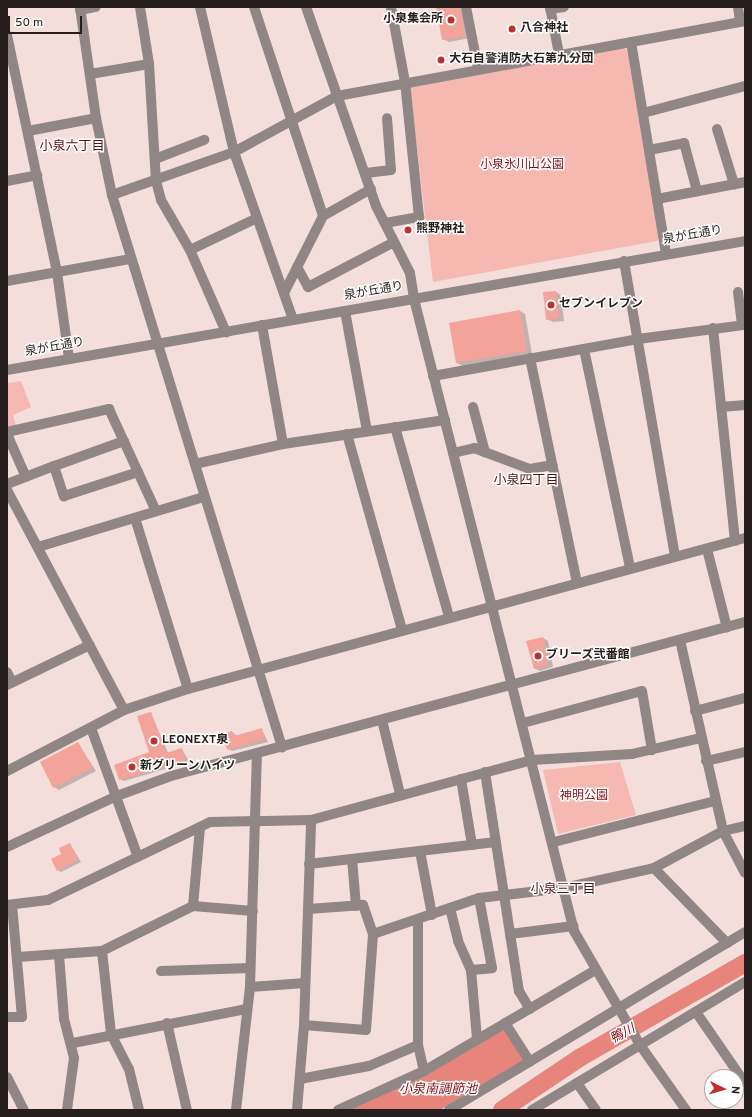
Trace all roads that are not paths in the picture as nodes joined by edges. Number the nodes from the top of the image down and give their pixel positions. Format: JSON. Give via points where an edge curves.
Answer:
{"nodes":[{"id":1,"x":96,"y":7,"type":"edge"},
{"id":2,"x":140,"y":7,"type":"edge"},
{"id":3,"x":200,"y":7,"type":"edge"},
{"id":4,"x":254,"y":7,"type":"edge"},
{"id":5,"x":306,"y":7,"type":"edge"},
{"id":6,"x":391,"y":7,"type":"edge"},
{"id":7,"x":466,"y":7,"type":"edge"},
{"id":8,"x":564,"y":7,"type":"edge"},
{"id":9,"x":738,"y":7,"type":"edge"},
{"id":10,"x":550,"y":8,"type":"edge"},
{"id":11,"x":80,"y":9,"type":"edge"},
{"id":12,"x":742,"y":21,"type":"edge"},
{"id":13,"x":7,"y":35,"type":"edge"},
{"id":14,"x":631,"y":42,"type":"junction"},
{"id":15,"x":559,"y":54,"type":"junction"},
{"id":16,"x":149,"y":64,"type":"junction"},
{"id":17,"x":478,"y":68,"type":"junction"},
{"id":18,"x":90,"y":74,"type":"junction"},
{"id":19,"x":405,"y":82,"type":"junction"},
{"id":20,"x":745,"y":86,"type":"edge"},
{"id":21,"x":337,"y":96,"type":"junction"},
{"id":22,"x":643,"y":113,"type":"junction"},
{"id":23,"x":96,"y":118,"type":"junction"},
{"id":24,"x":387,"y":118,"type":"dead end"},
{"id":25,"x":289,"y":122,"type":"junction"},
{"id":26,"x":717,"y":129,"type":"dead end"},
{"id":27,"x":28,"y":131,"type":"junction"},
{"id":28,"x":204,"y":140,"type":"dead end"},
{"id":29,"x":649,"y":150,"type":"junction"},
{"id":30,"x":234,"y":152,"type":"junction"},
{"id":31,"x":155,"y":159,"type":"junction"},
{"id":32,"x":366,"y":173,"type":"junction"},
{"id":33,"x":38,"y":175,"type":"junction"},
{"id":34,"x":7,"y":181,"type":"edge"},
{"id":35,"x":156,"y":181,"type":"junction"},
{"id":36,"x":745,"y":182,"type":"edge"},
{"id":37,"x":734,"y":184,"type":"junction"},
{"id":38,"x":371,"y":189,"type":"junction"},
{"id":39,"x":697,"y":191,"type":"junction"},
{"id":40,"x":112,"y":195,"type":"junction"},
{"id":41,"x":657,"y":199,"type":"junction"},
{"id":42,"x":323,"y":216,"type":"junction"},
{"id":43,"x":257,"y":218,"type":"junction"},
{"id":44,"x":385,"y":223,"type":"junction"},
{"id":45,"x":745,"y":241,"type":"edge"},
{"id":46,"x":394,"y":242,"type":"junction"},
{"id":47,"x":190,"y":250,"type":"junction"},
{"id":48,"x":666,"y":254,"type":"junction"},
{"id":49,"x":131,"y":259,"type":"junction"},
{"id":50,"x":624,"y":261,"type":"junction"},
{"id":51,"x":297,"y":267,"type":"junction"},
{"id":52,"x":57,"y":272,"type":"junction"},
{"id":53,"x":7,"y":280,"type":"edge"},
{"id":54,"x":738,"y":292,"type":"dead end"},
{"id":55,"x":284,"y":293,"type":"junction"},
{"id":56,"x":414,"y":299,"type":"junction"},
{"id":57,"x":345,"y":311,"type":"junction"},
{"id":58,"x":293,"y":320,"type":"junction"},
{"id":59,"x":262,"y":325,"type":"junction"},
{"id":60,"x":743,"y":325,"type":"edge"},
{"id":61,"x":713,"y":328,"type":"junction"},
{"id":62,"x":226,"y":332,"type":"junction"},
{"id":63,"x":638,"y":339,"type":"junction"},
{"id":64,"x":157,"y":344,"type":"junction"},
{"id":65,"x":584,"y":349,"type":"junction"},
{"id":66,"x":530,"y":358,"type":"junction"},
{"id":67,"x":69,"y":359,"type":"junction"},
{"id":68,"x":7,"y":370,"type":"edge"},
{"id":69,"x":433,"y":376,"type":"junction"},
{"id":70,"x":745,"y":405,"type":"edge"},
{"id":71,"x":473,"y":407,"type":"dead end"},
{"id":72,"x":721,"y":407,"type":"junction"},
{"id":73,"x":445,"y":420,"type":"junction"},
{"id":74,"x":396,"y":427,"type":"junction"},
{"id":75,"x":367,"y":432,"type":"junction"},
{"id":76,"x":7,"y":433,"type":"edge"},
{"id":77,"x":347,"y":434,"type":"junction"},
{"id":78,"x":124,"y":441,"type":"junction"},
{"id":79,"x":283,"y":444,"type":"junction"},
{"id":80,"x":485,"y":452,"type":"junction"},
{"id":81,"x":453,"y":453,"type":"junction"},
{"id":82,"x":195,"y":464,"type":"junction"},
{"id":83,"x":553,"y":465,"type":"junction"},
{"id":84,"x":54,"y":466,"type":"junction"},
{"id":85,"x":138,"y":472,"type":"junction"},
{"id":86,"x":26,"y":477,"type":"junction"},
{"id":87,"x":7,"y":484,"type":"edge"},
{"id":88,"x":7,"y":490,"type":"edge"},
{"id":89,"x":204,"y":497,"type":"junction"},
{"id":90,"x":156,"y":511,"type":"junction"},
{"id":91,"x":135,"y":518,"type":"junction"},
{"id":92,"x":740,"y":540,"type":"edge"},
{"id":93,"x":38,"y":547,"type":"junction"},
{"id":94,"x":707,"y":549,"type":"junction"},
{"id":95,"x":675,"y":556,"type":"junction"},
{"id":96,"x":630,"y":568,"type":"junction"},
{"id":97,"x":577,"y":583,"type":"junction"},
{"id":98,"x":493,"y":605,"type":"junction"},
{"id":99,"x":449,"y":617,"type":"junction"},
{"id":100,"x":745,"y":622,"type":"edge"},
{"id":101,"x":727,"y":628,"type":"junction"},
{"id":102,"x":402,"y":630,"type":"junction"},
{"id":103,"x":680,"y":640,"type":"junction"},
{"id":104,"x":90,"y":645,"type":"junction"},
{"id":105,"x":258,"y":668,"type":"junction"},
{"id":106,"x":7,"y":672,"type":"edge"},
{"id":107,"x":10,"y":683,"type":"edge"},
{"id":108,"x":513,"y":685,"type":"junction"},
{"id":109,"x":188,"y":689,"type":"junction"},
{"id":110,"x":745,"y":698,"type":"edge"},
{"id":111,"x":124,"y":710,"type":"junction"},
{"id":112,"x":695,"y":711,"type":"junction"},
{"id":113,"x":382,"y":720,"type":"junction"},
{"id":114,"x":523,"y":723,"type":"junction"},
{"id":115,"x":91,"y":728,"type":"junction"},
{"id":116,"x":701,"y":738,"type":"junction"},
{"id":117,"x":282,"y":747,"type":"junction"},
{"id":118,"x":652,"y":750,"type":"junction"},
{"id":119,"x":745,"y":752,"type":"edge"},
{"id":120,"x":257,"y":754,"type":"junction"},
{"id":121,"x":532,"y":760,"type":"junction"},
{"id":122,"x":706,"y":761,"type":"junction"},
{"id":123,"x":7,"y":771,"type":"edge"},
{"id":124,"x":486,"y":772,"type":"junction"},
{"id":125,"x":461,"y":779,"type":"junction"},
{"id":126,"x":400,"y":794,"type":"junction"},
{"id":127,"x":117,"y":796,"type":"junction"},
{"id":128,"x":715,"y":801,"type":"junction"},
{"id":129,"x":311,"y":820,"type":"junction"},
{"id":130,"x":256,"y":821,"type":"junction"},
{"id":131,"x":745,"y":826,"type":"edge"},
{"id":132,"x":200,"y":828,"type":"junction"},
{"id":133,"x":723,"y":831,"type":"junction"},
{"id":134,"x":496,"y":842,"type":"junction"},
{"id":135,"x":554,"y":842,"type":"junction"},
{"id":136,"x":472,"y":845,"type":"junction"},
{"id":137,"x":7,"y":847,"type":"edge"},
{"id":138,"x":420,"y":851,"type":"junction"},
{"id":139,"x":138,"y":857,"type":"junction"},
{"id":140,"x":352,"y":859,"type":"junction"},
{"id":141,"x":310,"y":864,"type":"junction"},
{"id":142,"x":654,"y":868,"type":"junction"},
{"id":143,"x":745,"y":873,"type":"edge"},
{"id":144,"x":564,"y":888,"type":"junction"},
{"id":145,"x":504,"y":895,"type":"junction"},
{"id":146,"x":479,"y":898,"type":"junction"},
{"id":147,"x":9,"y":905,"type":"edge"},
{"id":148,"x":193,"y":906,"type":"junction"},
{"id":149,"x":356,"y":906,"type":"junction"},
{"id":150,"x":450,"y":908,"type":"junction"},
{"id":151,"x":308,"y":909,"type":"junction"},
{"id":152,"x":254,"y":911,"type":"junction"},
{"id":153,"x":432,"y":915,"type":"junction"},
{"id":154,"x":418,"y":920,"type":"junction"},
{"id":155,"x":573,"y":926,"type":"junction"},
{"id":156,"x":745,"y":932,"type":"edge"},
{"id":157,"x":373,"y":934,"type":"junction"},
{"id":158,"x":510,"y":934,"type":"junction"},
{"id":159,"x":727,"y":943,"type":"junction"},
{"id":160,"x":102,"y":951,"type":"junction"},
{"id":161,"x":59,"y":955,"type":"junction"},
{"id":162,"x":18,"y":957,"type":"junction"},
{"id":163,"x":250,"y":968,"type":"junction"},
{"id":164,"x":471,"y":970,"type":"junction"},
{"id":165,"x":161,"y":971,"type":"dead end"},
{"id":166,"x":594,"y":971,"type":"junction"},
{"id":167,"x":745,"y":982,"type":"edge"},
{"id":168,"x":305,"y":983,"type":"junction"},
{"id":169,"x":250,"y":987,"type":"junction"},
{"id":170,"x":246,"y":1009,"type":"junction"},
{"id":171,"x":530,"y":1009,"type":"junction"},
{"id":172,"x":618,"y":1009,"type":"junction"},
{"id":173,"x":696,"y":1012,"type":"junction"},
{"id":174,"x":7,"y":1017,"type":"edge"},
{"id":175,"x":505,"y":1023,"type":"junction"},
{"id":176,"x":167,"y":1024,"type":"junction"},
{"id":177,"x":304,"y":1025,"type":"junction"},
{"id":178,"x":111,"y":1034,"type":"junction"},
{"id":179,"x":477,"y":1040,"type":"junction"},
{"id":180,"x":73,"y":1043,"type":"junction"},
{"id":181,"x":418,"y":1044,"type":"junction"},
{"id":182,"x":640,"y":1045,"type":"junction"},
{"id":183,"x":530,"y":1062,"type":"junction"},
{"id":184,"x":424,"y":1071,"type":"junction"},
{"id":185,"x":7,"y":1077,"type":"edge"},
{"id":186,"x":300,"y":1079,"type":"junction"},
{"id":187,"x":576,"y":1082,"type":"junction"},
{"id":188,"x":745,"y":1083,"type":"edge"},
{"id":189,"x":24,"y":1110,"type":"edge"},
{"id":190,"x":67,"y":1110,"type":"edge"},
{"id":191,"x":139,"y":1110,"type":"edge"},
{"id":192,"x":187,"y":1110,"type":"edge"},
{"id":193,"x":236,"y":1110,"type":"edge"},
{"id":194,"x":297,"y":1110,"type":"edge"},
{"id":195,"x":338,"y":1110,"type":"edge"},
{"id":196,"x":449,"y":1110,"type":"edge"},
{"id":197,"x":532,"y":1110,"type":"edge"},
{"id":198,"x":596,"y":1110,"type":"edge"},
{"id":199,"x":686,"y":1110,"type":"edge"}],
"edges":[{"from":1,"to":11,"type":"street"},
{"from":2,"to":16,"type":"street"},
{"from":3,"to":30,"type":"street"},
{"from":4,"to":25,"type":"street"},
{"from":5,"to":21,"type":"street"},
{"from":6,"to":19,"type":"street"},
{"from":7,"to":17,"type":"street"},
{"from":8,"to":10,"type":"street"},
{"from":9,"to":12,"type":"street"},
{"from":10,"to":15,"type":"street"},
{"from":11,"to":18,"type":"street"},
{"from":12,"to":14,"type":"street"},
{"from":13,"to":27,"type":"street"},
{"from":14,"to":15,"type":"street"},
{"from":14,"to":22,"type":"street"},
{"from":15,"to":17,"type":"street"},
{"from":16,"to":18,"type":"street"},
{"from":16,"to":31,"type":"street"},
{"from":17,"to":19,"type":"street"},
{"from":18,"to":23,"type":"street"},
{"from":19,"to":21,"type":"street"},
{"from":19,"to":44,"type":"street","via":[[419,217]]},
{"from":20,"to":22,"type":"street"},
{"from":21,"to":25,"type":"street"},
{"from":21,"to":32,"type":"street"},
{"from":22,"to":29,"type":"street"},
{"from":23,"to":27,"type":"street"},
{"from":23,"to":40,"type":"street"},
{"from":24,"to":32,"type":"street","via":[[391,170]]},
{"from":25,"to":30,"type":"street"},
{"from":25,"to":42,"type":"street"},
{"from":26,"to":37,"type":"street"},
{"from":27,"to":33,"type":"street"},
{"from":28,"to":31,"type":"street"},
{"from":29,"to":39,"type":"street","via":[[684,143]]},
{"from":29,"to":41,"type":"street"},
{"from":30,"to":35,"type":"street"},
{"from":30,"to":43,"type":"street"},
{"from":31,"to":35,"type":"street"},
{"from":32,"to":38,"type":"street"},
{"from":33,"to":34,"type":"street"},
{"from":33,"to":52,"type":"street"},
{"from":35,"to":40,"type":"street"},
{"from":35,"to":47,"type":"street","via":[[162,200]]},
{"from":36,"to":37,"type":"street"},
{"from":37,"to":39,"type":"street"},
{"from":38,"to":42,"type":"street"},
{"from":38,"to":44,"type":"street"},
{"from":39,"to":41,"type":"street"},
{"from":40,"to":49,"type":"street"},
{"from":41,"to":48,"type":"street"},
{"from":42,"to":51,"type":"street"},
{"from":43,"to":47,"type":"street"},
{"from":43,"to":55,"type":"street"},
{"from":44,"to":46,"type":"street"},
{"from":45,"to":48,"type":"street","name":"泉が丘通り"},
{"from":46,"to":51,"type":"street","via":[[308,287]]},
{"from":46,"to":56,"type":"street","via":[[410,273]]},
{"from":47,"to":62,"type":"street"},
{"from":48,"to":50,"type":"street","name":"泉が丘通り"},
{"from":49,"to":52,"type":"street"},
{"from":49,"to":64,"type":"street"},
{"from":50,"to":56,"type":"street","name":"泉が丘通り"},
{"from":50,"to":63,"type":"street"},
{"from":51,"to":55,"type":"street"},
{"from":52,"to":53,"type":"street"},
{"from":52,"to":67,"type":"street"},
{"from":54,"to":60,"type":"street"},
{"from":55,"to":58,"type":"street"},
{"from":56,"to":57,"type":"street","name":"泉が丘通り"},
{"from":56,"to":69,"type":"street"},
{"from":57,"to":58,"type":"street","name":"泉が丘通り"},
{"from":57,"to":75,"type":"street"},
{"from":58,"to":59,"type":"street","name":"泉が丘通り"},
{"from":59,"to":62,"type":"street","name":"泉が丘通り"},
{"from":59,"to":79,"type":"street"},
{"from":60,"to":61,"type":"street"},
{"from":61,"to":63,"type":"street"},
{"from":61,"to":72,"type":"street"},
{"from":62,"to":64,"type":"street","name":"泉が丘通り"},
{"from":63,"to":65,"type":"street"},
{"from":63,"to":95,"type":"street"},
{"from":64,"to":67,"type":"street","name":"泉が丘通り"},
{"from":64,"to":82,"type":"street"},
{"from":65,"to":66,"type":"street"},
{"from":65,"to":96,"type":"street"},
{"from":66,"to":69,"type":"street"},
{"from":66,"to":83,"type":"street"},
{"from":67,"to":68,"type":"street","name":"泉が丘通り"},
{"from":69,"to":73,"type":"street"},
{"from":70,"to":72,"type":"street"},
{"from":71,"to":80,"type":"street"},
{"from":72,"to":92,"type":"street"},
{"from":73,"to":74,"type":"street"},
{"from":73,"to":81,"type":"street"},
{"from":74,"to":75,"type":"street"},
{"from":74,"to":99,"type":"street"},
{"from":75,"to":77,"type":"street"},
{"from":76,"to":78,"type":"street","via":[[109,409]]},
{"from":76,"to":86,"type":"street"},
{"from":77,"to":79,"type":"street"},
{"from":77,"to":102,"type":"street"},
{"from":78,"to":84,"type":"street"},
{"from":78,"to":85,"type":"street"},
{"from":79,"to":82,"type":"street"},
{"from":80,"to":81,"type":"street","via":[[474,448]]},
{"from":80,"to":83,"type":"street","via":[[530,469]]},
{"from":81,"to":98,"type":"street"},
{"from":82,"to":89,"type":"street"},
{"from":83,"to":97,"type":"street"},
{"from":84,"to":85,"type":"street","via":[[64,496]]},
{"from":84,"to":86,"type":"street"},
{"from":85,"to":90,"type":"street"},
{"from":86,"to":87,"type":"street"},
{"from":88,"to":93,"type":"street"},
{"from":89,"to":90,"type":"street"},
{"from":89,"to":105,"type":"street"},
{"from":90,"to":91,"type":"street"},
{"from":91,"to":93,"type":"street"},
{"from":91,"to":109,"type":"street"},
{"from":92,"to":94,"type":"street"},
{"from":93,"to":104,"type":"street"},
{"from":94,"to":95,"type":"street"},
{"from":94,"to":101,"type":"street"},
{"from":95,"to":96,"type":"street"},
{"from":96,"to":97,"type":"street"},
{"from":97,"to":98,"type":"street"},
{"from":98,"to":99,"type":"street"},
{"from":98,"to":108,"type":"street"},
{"from":99,"to":102,"type":"street"},
{"from":100,"to":101,"type":"street"},
{"from":101,"to":103,"type":"street"},
{"from":102,"to":105,"type":"street"},
{"from":103,"to":108,"type":"street"},
{"from":103,"to":112,"type":"street"},
{"from":104,"to":107,"type":"street"},
{"from":104,"to":111,"type":"street"},
{"from":105,"to":109,"type":"street"},
{"from":105,"to":117,"type":"street"},
{"from":106,"to":107,"type":"street"},
{"from":108,"to":113,"type":"street"},
{"from":108,"to":114,"type":"street"},
{"from":109,"to":111,"type":"street"},
{"from":110,"to":112,"type":"street"},
{"from":111,"to":115,"type":"street"},
{"from":112,"to":116,"type":"street"},
{"from":113,"to":117,"type":"street"},
{"from":113,"to":126,"type":"street"},
{"from":114,"to":118,"type":"street","via":[[642,691]]},
{"from":114,"to":121,"type":"street"},
{"from":115,"to":123,"type":"street"},
{"from":115,"to":127,"type":"street"},
{"from":116,"to":118,"type":"street"},
{"from":116,"to":122,"type":"street"},
{"from":117,"to":120,"type":"street"},
{"from":118,"to":121,"type":"street","via":[[632,754]]},
{"from":119,"to":122,"type":"street"},
{"from":120,"to":127,"type":"street","via":[[171,776]]},
{"from":120,"to":130,"type":"street"},
{"from":121,"to":124,"type":"street"},
{"from":121,"to":135,"type":"street"},
{"from":122,"to":128,"type":"street"},
{"from":124,"to":125,"type":"street"},
{"from":124,"to":134,"type":"street"},
{"from":125,"to":126,"type":"street"},
{"from":125,"to":136,"type":"street"},
{"from":126,"to":129,"type":"street"},
{"from":127,"to":137,"type":"street"},
{"from":127,"to":139,"type":"street"},
{"from":128,"to":133,"type":"street"},
{"from":128,"to":135,"type":"street"},
{"from":129,"to":130,"type":"street"},
{"from":129,"to":141,"type":"street"},
{"from":130,"to":132,"type":"street","via":[[210,822]]},
{"from":130,"to":152,"type":"street"},
{"from":131,"to":133,"type":"street"},
{"from":132,"to":139,"type":"street"},
{"from":132,"to":148,"type":"street"},
{"from":133,"to":142,"type":"street"},
{"from":133,"to":143,"type":"street"},
{"from":134,"to":136,"type":"street"},
{"from":134,"to":145,"type":"street"},
{"from":135,"to":144,"type":"street"},
{"from":136,"to":138,"type":"street"},
{"from":138,"to":140,"type":"street"},
{"from":138,"to":153,"type":"street"},
{"from":139,"to":147,"type":"street","via":[[48,900]]},
{"from":140,"to":141,"type":"street"},
{"from":140,"to":149,"type":"street"},
{"from":141,"to":151,"type":"street"},
{"from":142,"to":144,"type":"street"},
{"from":142,"to":159,"type":"street"},
{"from":144,"to":145,"type":"street"},
{"from":144,"to":155,"type":"street"},
{"from":145,"to":146,"type":"street"},
{"from":145,"to":158,"type":"street"},
{"from":146,"to":150,"type":"street"},
{"from":146,"to":164,"type":"street","via":[[492,968]]},
{"from":147,"to":162,"type":"street"},
{"from":148,"to":152,"type":"street"},
{"from":148,"to":160,"type":"street"},
{"from":149,"to":151,"type":"street"},
{"from":149,"to":157,"type":"street","via":[[363,905]]},
{"from":150,"to":153,"type":"street"},
{"from":150,"to":164,"type":"street"},
{"from":151,"to":168,"type":"street"},
{"from":152,"to":163,"type":"street"},
{"from":153,"to":154,"type":"street"},
{"from":154,"to":157,"type":"street"},
{"from":154,"to":181,"type":"street"},
{"from":155,"to":158,"type":"street"},
{"from":155,"to":166,"type":"street"},
{"from":156,"to":159,"type":"street"},
{"from":157,"to":177,"type":"street","via":[[366,1030]]},
{"from":158,"to":171,"type":"street","via":[[519,991]]},
{"from":159,"to":172,"type":"street"},
{"from":160,"to":161,"type":"street"},
{"from":160,"to":178,"type":"street"},
{"from":161,"to":162,"type":"street"},
{"from":161,"to":180,"type":"street","via":[[64,1019]]},
{"from":162,"to":174,"type":"street","via":[[22,1018]]},
{"from":163,"to":165,"type":"street"},
{"from":163,"to":169,"type":"street"},
{"from":164,"to":179,"type":"street"},
{"from":166,"to":171,"type":"street"},
{"from":166,"to":172,"type":"street"},
{"from":167,"to":173,"type":"street"},
{"from":168,"to":169,"type":"street"},
{"from":168,"to":177,"type":"street"},
{"from":169,"to":170,"type":"street"},
{"from":170,"to":176,"type":"street"},
{"from":170,"to":193,"type":"street"},
{"from":171,"to":175,"type":"street"},
{"from":172,"to":182,"type":"street"},
{"from":172,"to":183,"type":"street"},
{"from":173,"to":182,"type":"street"},
{"from":173,"to":188,"type":"street"},
{"from":175,"to":179,"type":"street"},
{"from":175,"to":183,"type":"street"},
{"from":176,"to":178,"type":"street"},
{"from":176,"to":192,"type":"street"},
{"from":177,"to":186,"type":"street"},
{"from":178,"to":180,"type":"street"},
{"from":178,"to":191,"type":"street","via":[[129,1069]]},
{"from":179,"to":184,"type":"street"},
{"from":180,"to":190,"type":"street","via":[[74,1058]]},
{"from":181,"to":184,"type":"street"},
{"from":181,"to":186,"type":"street","via":[[370,1066]]},
{"from":182,"to":187,"type":"street"},
{"from":182,"to":199,"type":"street"},
{"from":183,"to":196,"type":"street"},
{"from":184,"to":195,"type":"street"},
{"from":185,"to":189,"type":"street"},
{"from":186,"to":194,"type":"street"},
{"from":187,"to":197,"type":"street"},
{"from":187,"to":198,"type":"street"}]}
